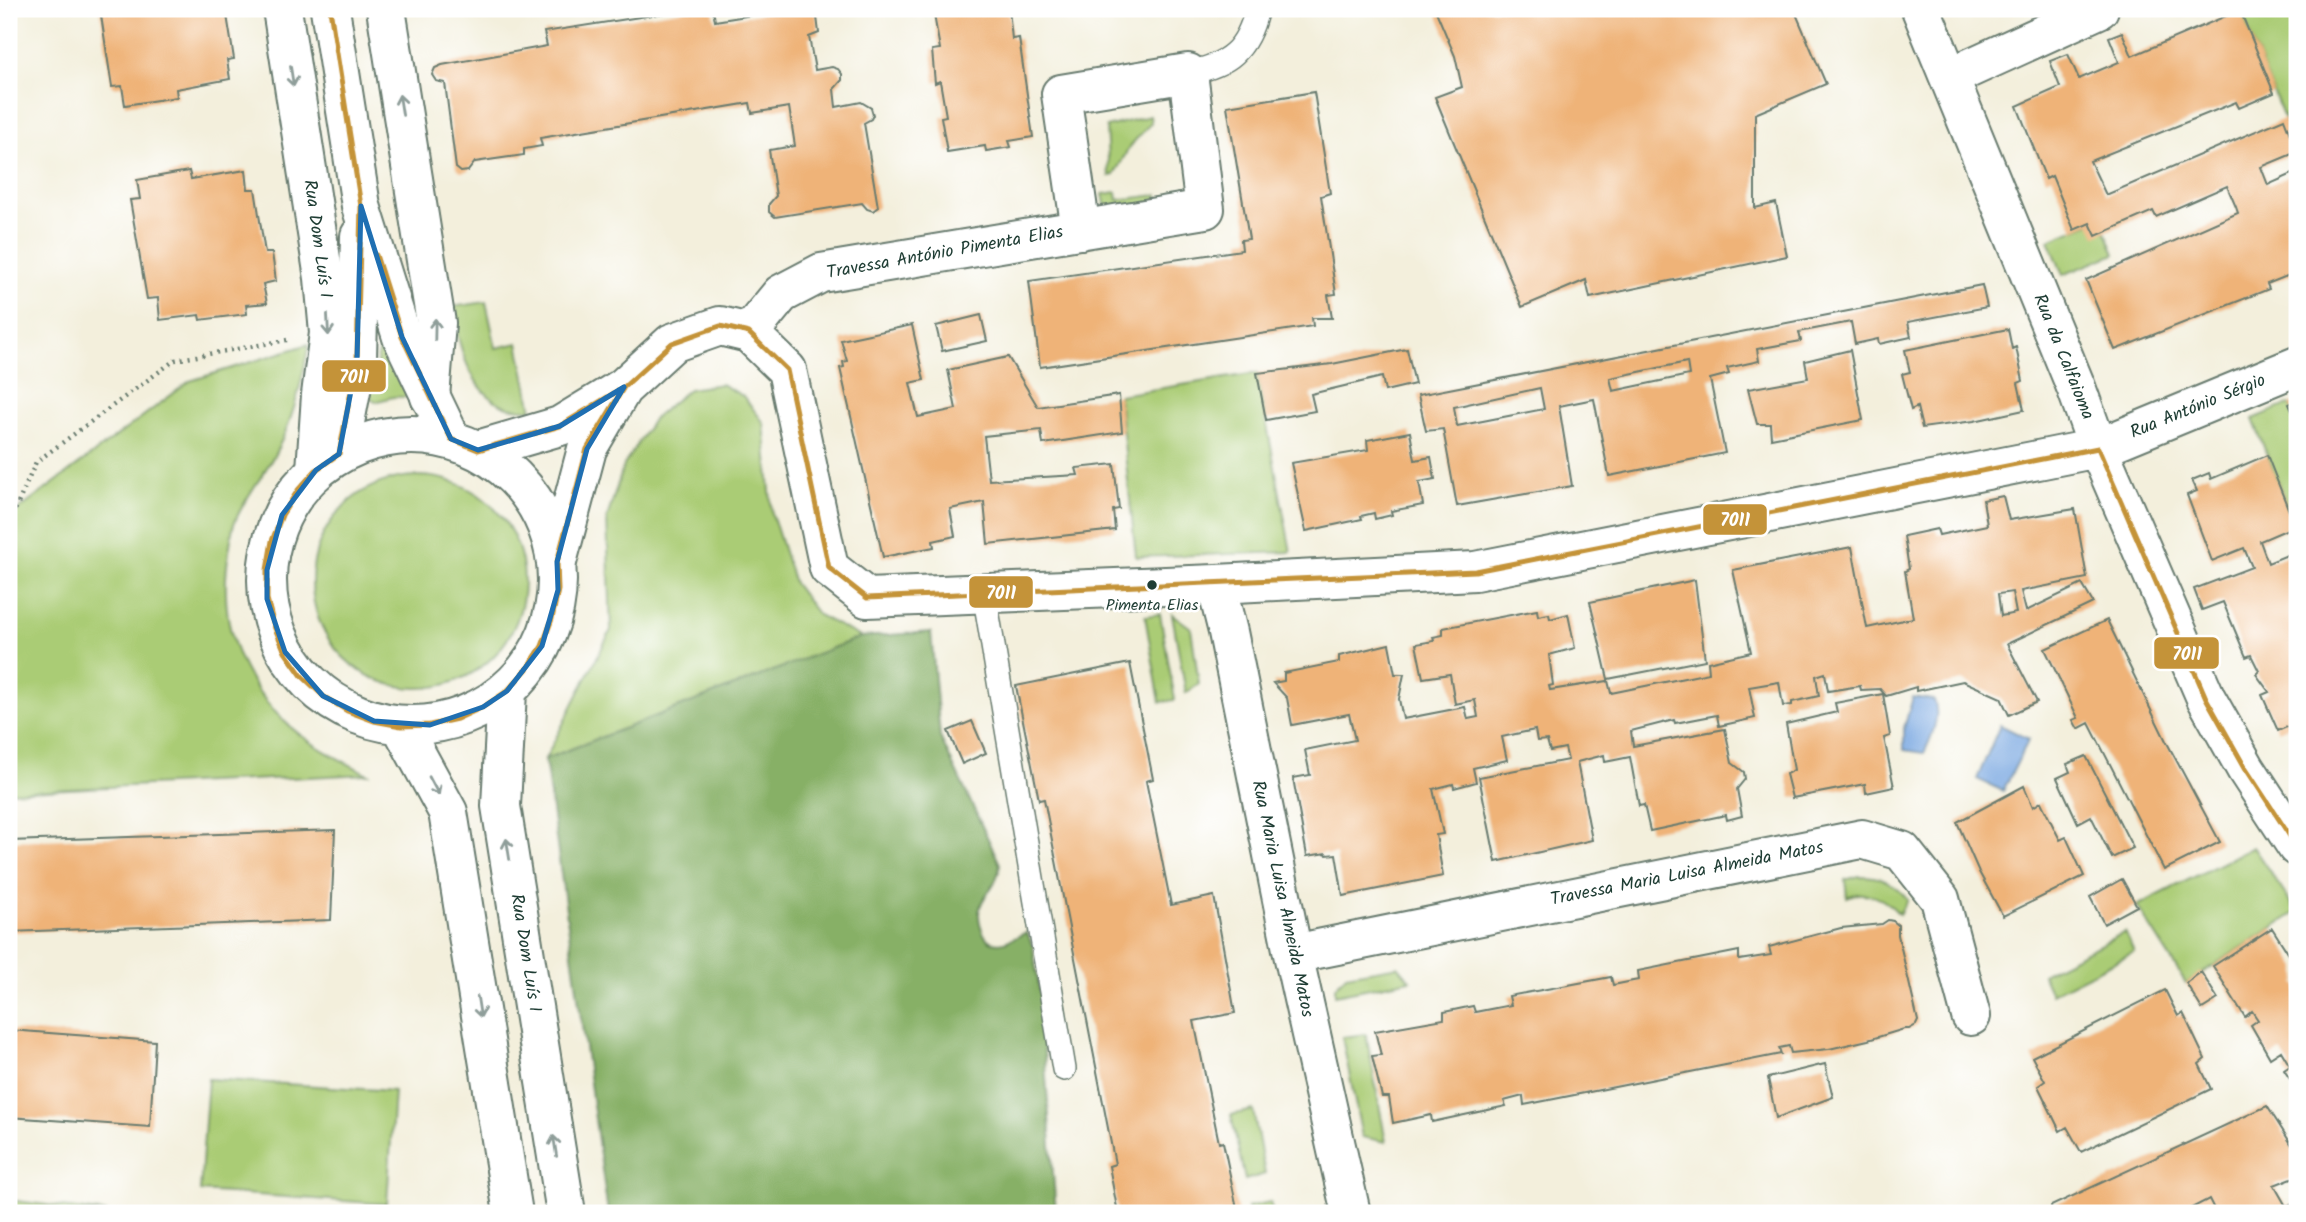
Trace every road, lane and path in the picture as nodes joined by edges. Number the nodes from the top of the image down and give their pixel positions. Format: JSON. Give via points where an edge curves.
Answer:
{"nodes":[{"id":1,"x":282,"y":9,"type":"edge"},
{"id":2,"x":330,"y":9,"type":"edge"},
{"id":3,"x":386,"y":9,"type":"edge"},
{"id":4,"x":1256,"y":9,"type":"edge"},
{"id":5,"x":1921,"y":9,"type":"edge"},
{"id":6,"x":2099,"y":9,"type":"edge"},
{"id":7,"x":1188,"y":73,"type":"junction"},
{"id":8,"x":1950,"y":77,"type":"junction"},
{"id":9,"x":360,"y":206,"type":"junction"},
{"id":10,"x":1081,"y":230,"type":"junction"},
{"id":11,"x":329,"y":333,"type":"junction"},
{"id":12,"x":749,"y":333,"type":"junction"},
{"id":13,"x":2297,"y":366,"type":"edge"},
{"id":14,"x":624,"y":387,"type":"junction"},
{"id":15,"x":430,"y":397,"type":"junction"},
{"id":16,"x":464,"y":445,"type":"junction"},
{"id":17,"x":2098,"y":448,"type":"junction"},
{"id":18,"x":328,"y":462,"type":"junction"},
{"id":19,"x":9,"y":513,"type":"edge"},
{"id":20,"x":557,"y":562,"type":"junction"},
{"id":21,"x":1216,"y":584,"type":"junction"},
{"id":22,"x":984,"y":592,"type":"junction"},
{"id":23,"x":507,"y":691,"type":"junction"},
{"id":24,"x":401,"y":726,"type":"junction"},
{"id":25,"x":2297,"y":847,"type":"edge"},
{"id":26,"x":1293,"y":954,"type":"junction"},
{"id":27,"x":1971,"y":1016,"type":"dead end"},
{"id":28,"x":1064,"y":1069,"type":"dead end"},
{"id":29,"x":513,"y":1213,"type":"edge"},
{"id":30,"x":566,"y":1213,"type":"edge"},
{"id":31,"x":1351,"y":1213,"type":"edge"}],
"edges":[{"from":1,"to":11,"type":"street","name":"Rua Dom Luís I","one_way":true},
{"from":2,"to":9,"type":"street","name":"Rua Dom Luís I"},
{"from":15,"to":3,"type":"street","one_way":true,"via":[[436,323]]},
{"from":4,"to":7,"type":"lane","name":"Travessa António Pimenta Elias","via":[[1251,32],[1229,58]]},
{"from":5,"to":8,"type":"street","name":"Rua da Calfaioma"},
{"from":6,"to":8,"type":"street"},
{"from":7,"to":10,"type":"street","name":"Travessa António Pimenta Elias","via":[[1205,209]]},
{"from":7,"to":10,"type":"street","name":"Travessa António Pimenta Elias","via":[[1061,94]]},
{"from":8,"to":17,"type":"street","name":"Rua da Calfaioma"},
{"from":9,"to":15,"type":"street","name":"Rua Dom Luís I","via":[[402,337]]},
{"from":9,"to":18,"type":"street","name":"Rua Dom Luís I","via":[[357,359]]},
{"from":10,"to":12,"type":"street","name":"Travessa António Pimenta Elias","via":[[821,273],[781,294]]},
{"from":11,"to":18,"type":"street","name":"Rua Dom Luís I","via":[[321,395]]},
{"from":11,"to":19,"type":"path","via":[[175,360],[36,463],[16,508]]},
{"from":12,"to":14,"type":"street","via":[[720,326],[672,343]]},
{"from":12,"to":22,"type":"street","name":"Rua António Sérgio","via":[[787,370],[829,568],[867,598]]},
{"from":13,"to":17,"type":"street","name":"Rua António Sérgio"},
{"from":14,"to":16,"type":"street","via":[[560,426]]},
{"from":14,"to":20,"type":"street","via":[[587,449]]},
{"from":15,"to":16,"type":"street","name":"Rua Dom Luís I"},
{"from":16,"to":18,"type":"street","name":"Rua Dom Luís I","via":[[422,435],[394,436],[365,442]]},
{"from":16,"to":20,"type":"street","name":"Rua Dom Luís I","via":[[502,465],[522,484],[551,534]]},
{"from":17,"to":21,"type":"street","name":"Rua António Sérgio","via":[[1475,571]]},
{"from":17,"to":25,"type":"street","name":"Rua da Calfaioma","via":[[2206,698]]},
{"from":18,"to":24,"type":"street","name":"Rua Dom Luís I","via":[[298,491],[282,514],[272,541],[267,599],[274,626],[285,652],[323,696],[347,711]]},
{"from":20,"to":23,"type":"street","name":"Rua Dom Luís I","via":[[558,590],[542,646]]},
{"from":21,"to":22,"type":"street","name":"Rua António Sérgio"},
{"from":21,"to":26,"type":"street","name":"Rua Maria Luisa Almeida Matos"},
{"from":22,"to":28,"type":"lane"},
{"from":23,"to":24,"type":"street","name":"Rua Dom Luís I","via":[[457,719]]},
{"from":30,"to":23,"type":"street","name":"Rua Dom Luís I","one_way":true,"via":[[501,806]]},
{"from":24,"to":29,"type":"street","one_way":true,"via":[[448,812]]},
{"from":26,"to":27,"type":"street","name":"Travessa Maria Luisa Almeida Matos","via":[[1862,839],[1902,850],[1940,898]]},
{"from":26,"to":31,"type":"street","name":"Rua Maria Luisa Almeida Matos"}]}
